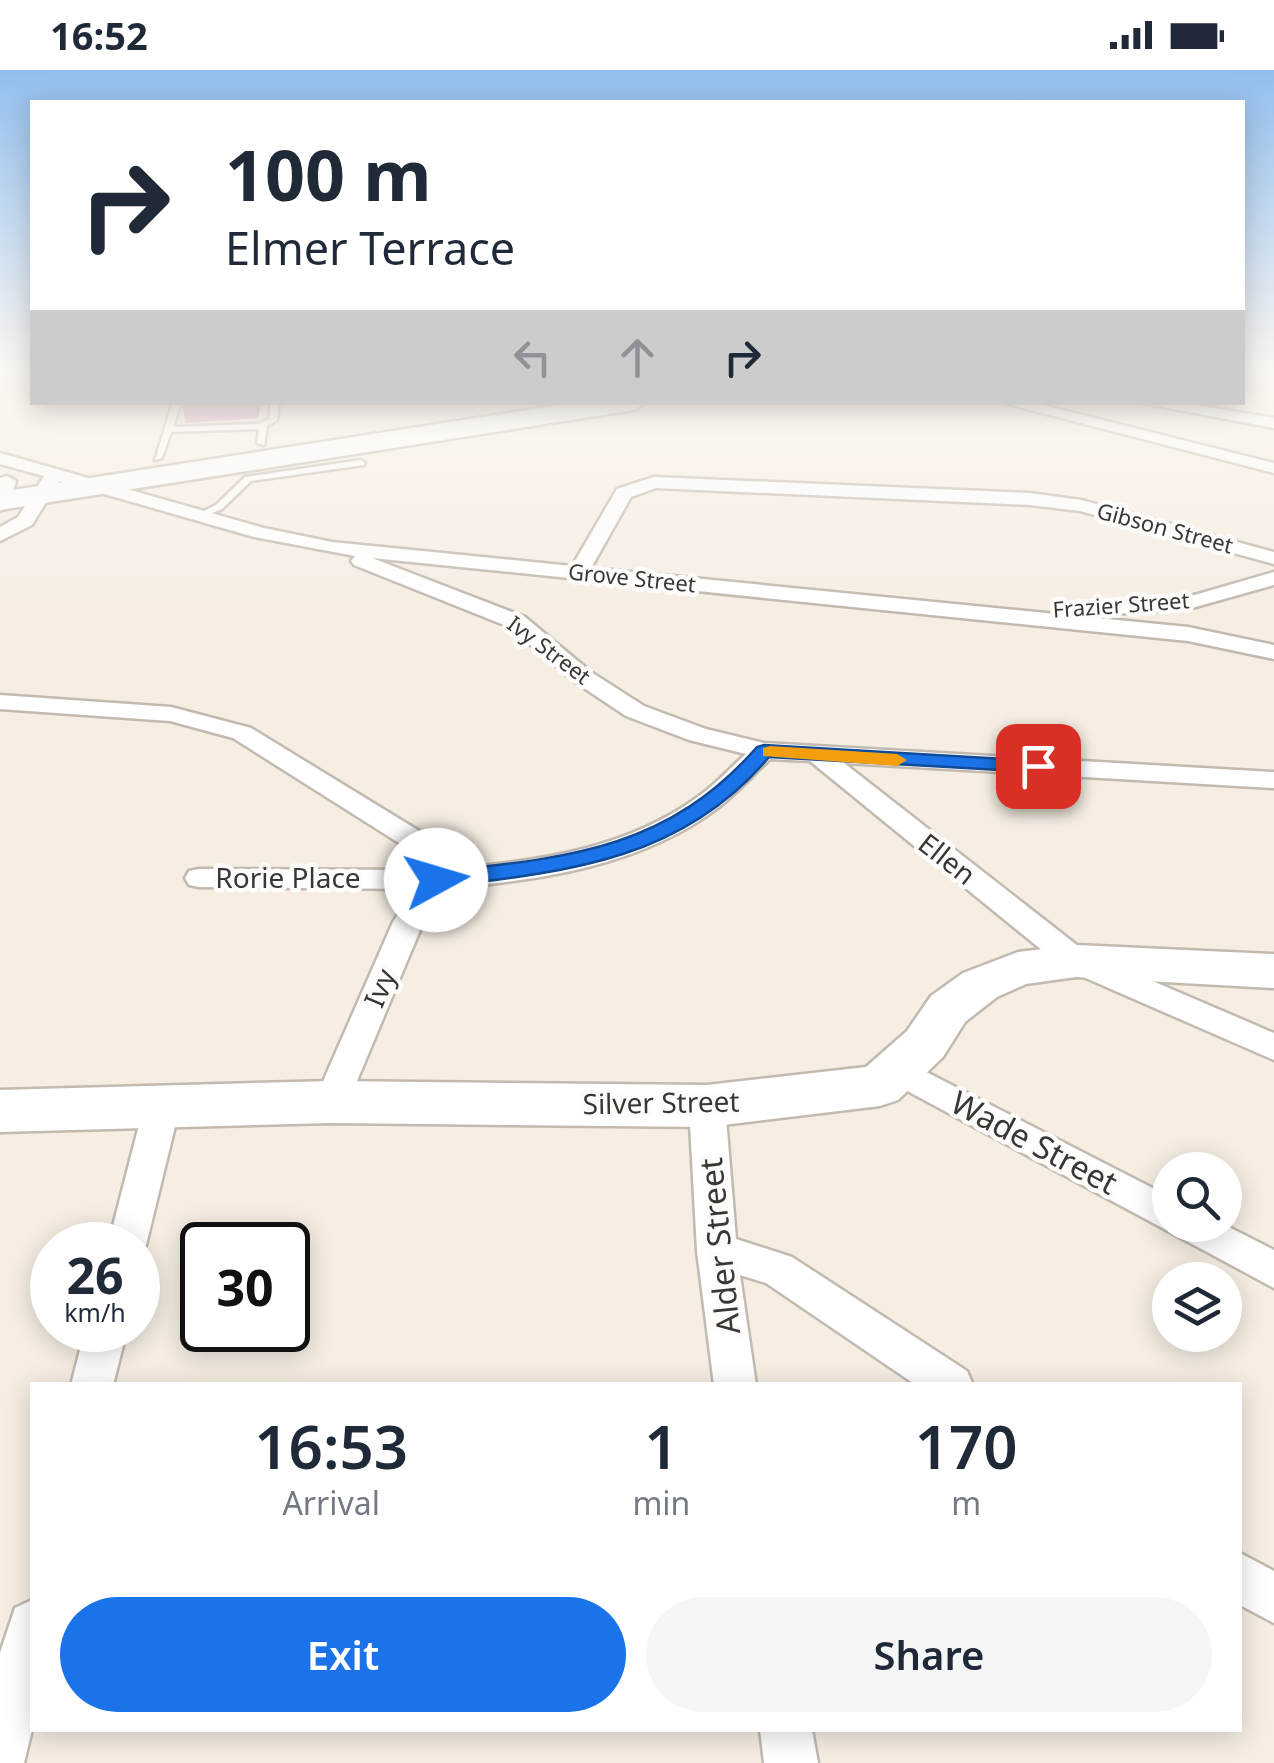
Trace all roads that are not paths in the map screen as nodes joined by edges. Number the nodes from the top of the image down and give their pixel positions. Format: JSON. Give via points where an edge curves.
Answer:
{"nodes":[{"id":1,"x":161,"y":450,"type":"edge"},
{"id":2,"x":192,"y":450,"type":"edge"},
{"id":3,"x":349,"y":450,"type":"edge"},
{"id":4,"x":1201,"y":450,"type":"edge"},
{"id":5,"x":158,"y":458,"type":"junction"},
{"id":6,"x":361,"y":463,"type":"dead end"},
{"id":7,"x":1274,"y":468,"type":"edge"},
{"id":8,"x":243,"y":471,"type":"junction"},
{"id":9,"x":48,"y":484,"type":"junction"},
{"id":10,"x":100,"y":485,"type":"junction"},
{"id":11,"x":4,"y":498,"type":"edge"},
{"id":12,"x":201,"y":515,"type":"junction"},
{"id":13,"x":332,"y":548,"type":"junction"},
{"id":14,"x":1274,"y":558,"type":"edge"},
{"id":15,"x":578,"y":573,"type":"junction"},
{"id":16,"x":1274,"y":578,"type":"edge"},
{"id":17,"x":965,"y":612,"type":"junction"},
{"id":18,"x":1274,"y":652,"type":"edge"},
{"id":19,"x":0,"y":702,"type":"edge"},
{"id":20,"x":764,"y":751,"type":"junction"},
{"id":21,"x":818,"y":756,"type":"junction"},
{"id":22,"x":1274,"y":780,"type":"edge"},
{"id":23,"x":199,"y":878,"type":"dead end"},
{"id":24,"x":436,"y":880,"type":"junction"},
{"id":25,"x":1076,"y":961,"type":"junction"},
{"id":26,"x":1274,"y":971,"type":"edge"},
{"id":27,"x":1274,"y":1047,"type":"edge"},
{"id":28,"x":899,"y":1070,"type":"junction"},
{"id":29,"x":332,"y":1102,"type":"junction"},
{"id":30,"x":162,"y":1106,"type":"junction"},
{"id":31,"x":708,"y":1106,"type":"junction"},
{"id":32,"x":0,"y":1111,"type":"edge"},
{"id":33,"x":1152,"y":1205,"type":"edge"},
{"id":34,"x":133,"y":1222,"type":"edge"},
{"id":35,"x":1221,"y":1242,"type":"edge"},
{"id":36,"x":717,"y":1251,"type":"junction"},
{"id":37,"x":1274,"y":1270,"type":"edge"},
{"id":38,"x":100,"y":1352,"type":"edge"},
{"id":39,"x":93,"y":1382,"type":"edge"},
{"id":40,"x":734,"y":1382,"type":"edge"},
{"id":41,"x":948,"y":1382,"type":"edge"},
{"id":42,"x":1242,"y":1578,"type":"edge"},
{"id":43,"x":1274,"y":1599,"type":"edge"},
{"id":44,"x":30,"y":1633,"type":"edge"},
{"id":45,"x":786,"y":1732,"type":"edge"},
{"id":46,"x":0,"y":1756,"type":"edge"},
{"id":47,"x":792,"y":1763,"type":"edge"}],
"edges":[{"from":1,"to":5,"type":"lane"},
{"from":2,"to":5,"type":"main road"},
{"from":3,"to":8,"type":"main road"},
{"from":4,"to":7,"type":"street"},
{"from":5,"to":9,"type":"main road"},
{"from":6,"to":8,"type":"lane"},
{"from":8,"to":10,"type":"main road"},
{"from":8,"to":12,"type":"lane","via":[[219,507]]},
{"from":9,"to":10,"type":"main road"},
{"from":9,"to":11,"type":"main road"},
{"from":9,"to":11,"type":"street"},
{"from":10,"to":11,"type":"main road"},
{"from":10,"to":12,"type":"street","name":"Grove Street"},
{"from":12,"to":13,"type":"street","name":"Grove Street"},
{"from":13,"to":15,"type":"street","name":"Grove Street"},
{"from":13,"to":20,"type":"street","name":"Ivy Street","via":[[518,622],[582,677],[635,711]]},
{"from":14,"to":15,"type":"street","name":"Gibson Street","via":[[1082,506],[1030,499],[654,482],[624,493]]},
{"from":15,"to":17,"type":"street","name":"Grove Street"},
{"from":16,"to":17,"type":"street","name":"Frazier Street","via":[[1192,602]]},
{"from":17,"to":18,"type":"street","name":"Grove Street","via":[[1188,634]]},
{"from":19,"to":24,"type":"street","via":[[172,714],[242,733],[432,852]]},
{"from":20,"to":21,"type":"street","name":"Ivy Street"},
{"from":20,"to":24,"type":"street","name":"Rorie Place","via":[[736,784],[625,849],[557,866]]},
{"from":21,"to":22,"type":"street","name":"Ivy Street"},
{"from":21,"to":25,"type":"street","name":"Ellen"},
{"from":23,"to":24,"type":"street","name":"Rorie Place"},
{"from":24,"to":29,"type":"street","name":"Ivy","via":[[408,922]]},
{"from":25,"to":26,"type":"street","name":"Silver Street"},
{"from":25,"to":27,"type":"street","name":"Ellen"},
{"from":25,"to":28,"type":"street","name":"Silver Street","via":[[1018,969],[980,985],[948,1009]]},
{"from":28,"to":31,"type":"street","name":"Silver Street","via":[[880,1086]]},
{"from":28,"to":33,"type":"street","name":"Wade Street"},
{"from":29,"to":30,"type":"street","name":"Silver Street"},
{"from":29,"to":31,"type":"street","name":"Silver Street"},
{"from":30,"to":32,"type":"street","name":"Silver Street"},
{"from":30,"to":34,"type":"street"},
{"from":31,"to":36,"type":"street","name":"Alder Street"},
{"from":35,"to":37,"type":"street"},
{"from":36,"to":40,"type":"street","name":"Alder Street"},
{"from":36,"to":41,"type":"street","via":[[778,1269]]},
{"from":38,"to":39,"type":"street"},
{"from":42,"to":43,"type":"street"},
{"from":44,"to":46,"type":"street"},
{"from":45,"to":47,"type":"street"}]}
